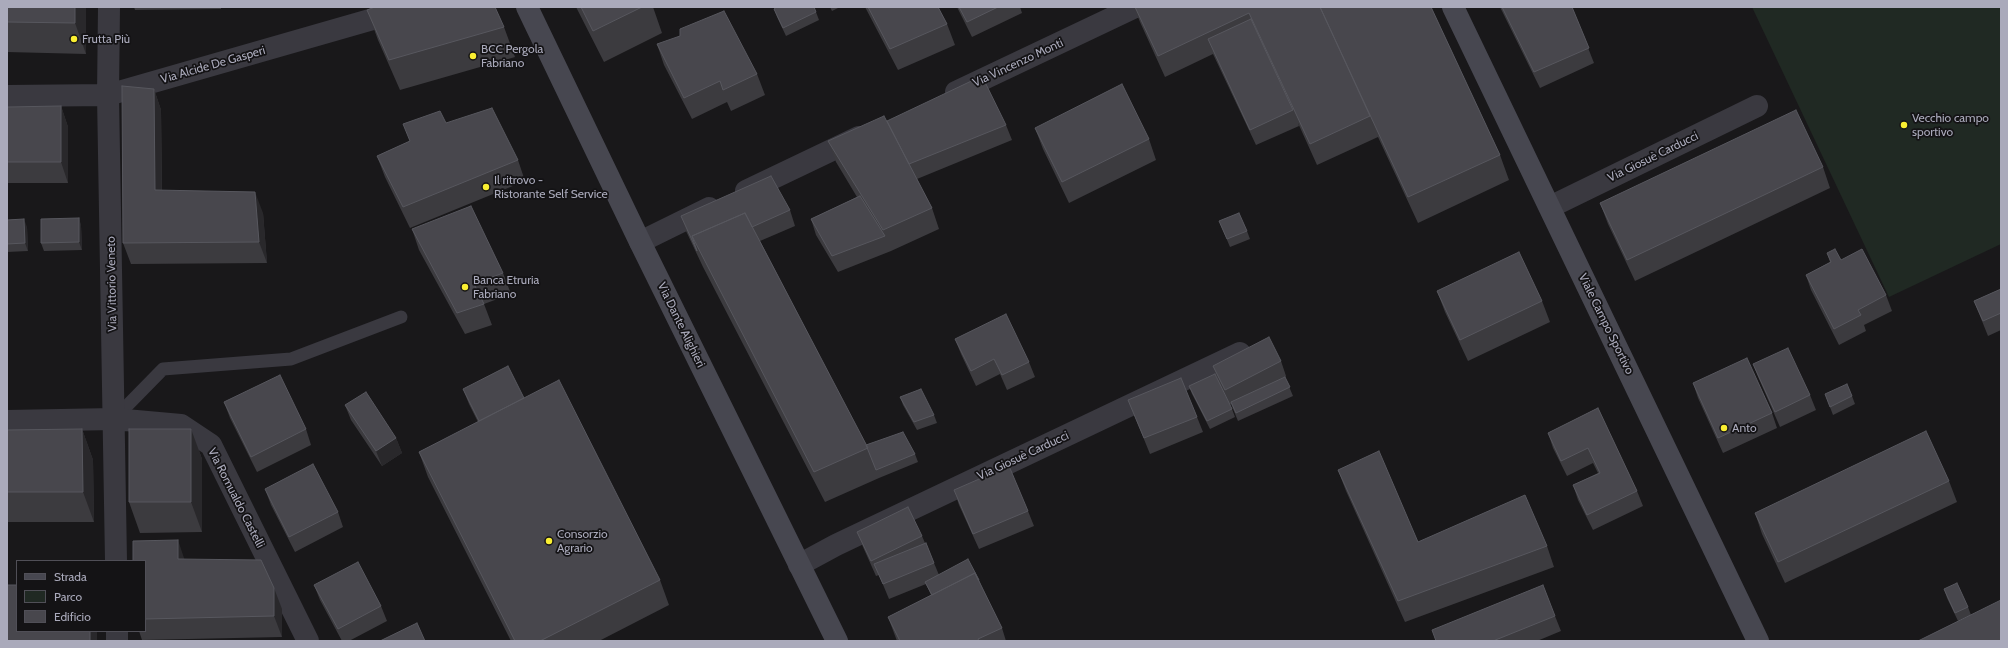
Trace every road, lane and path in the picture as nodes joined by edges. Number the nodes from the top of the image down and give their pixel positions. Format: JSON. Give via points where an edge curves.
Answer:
{"nodes":[{"id":1,"x":109,"y":7,"type":"edge"},
{"id":2,"x":415,"y":7,"type":"edge"},
{"id":3,"x":527,"y":7,"type":"edge"},
{"id":4,"x":1136,"y":7,"type":"edge"},
{"id":5,"x":1453,"y":7,"type":"edge"},
{"id":6,"x":108,"y":95,"type":"junction"},
{"id":7,"x":7,"y":96,"type":"edge"},
{"id":8,"x":935,"y":102,"type":"edge"},
{"id":9,"x":1756,"y":106,"type":"dead end"},
{"id":10,"x":878,"y":129,"type":"edge"},
{"id":11,"x":1550,"y":207,"type":"junction"},
{"id":12,"x":640,"y":242,"type":"junction"},
{"id":13,"x":401,"y":317,"type":"dead end"},
{"id":14,"x":1248,"y":350,"type":"edge"},
{"id":15,"x":114,"y":419,"type":"junction"},
{"id":16,"x":7,"y":420,"type":"edge"},
{"id":17,"x":116,"y":560,"type":"edge"},
{"id":18,"x":799,"y":565,"type":"junction"},
{"id":19,"x":308,"y":641,"type":"edge"},
{"id":20,"x":837,"y":641,"type":"edge"},
{"id":21,"x":1758,"y":641,"type":"edge"}],
"edges":[{"from":1,"to":6,"type":"street","name":"Via Vittorio Veneto"},
{"from":2,"to":6,"type":"street","name":"Via Alcide De Gasperi"},
{"from":3,"to":12,"type":"main road","name":"Via Dante Alighieri"},
{"from":4,"to":8,"type":"street","name":"Via Vincenzo Monti"},
{"from":5,"to":11,"type":"main road","name":"Viale Campo Sportivo"},
{"from":6,"to":7,"type":"street","name":"Via Alcide De Gasperi"},
{"from":6,"to":15,"type":"street","name":"Via Vittorio Veneto"},
{"from":9,"to":11,"type":"street","name":"Via Giosuè Carducci"},
{"from":10,"to":12,"type":"street"},
{"from":11,"to":21,"type":"main road","name":"Viale Campo Sportivo"},
{"from":12,"to":18,"type":"main road","name":"Via Dante Alighieri"},
{"from":13,"to":15,"type":"lane","via":[[291,359],[163,369]]},
{"from":14,"to":18,"type":"street","name":"Via Giosuè Carducci","via":[[836,545]]},
{"from":15,"to":16,"type":"street","name":"Via Romualdo Castelli"},
{"from":15,"to":17,"type":"street","name":"Via Vittorio Veneto"},
{"from":15,"to":19,"type":"street","name":"Via Romualdo Castelli","via":[[181,425],[211,445]]},
{"from":18,"to":20,"type":"main road","name":"Via Dante Alighieri"}]}
